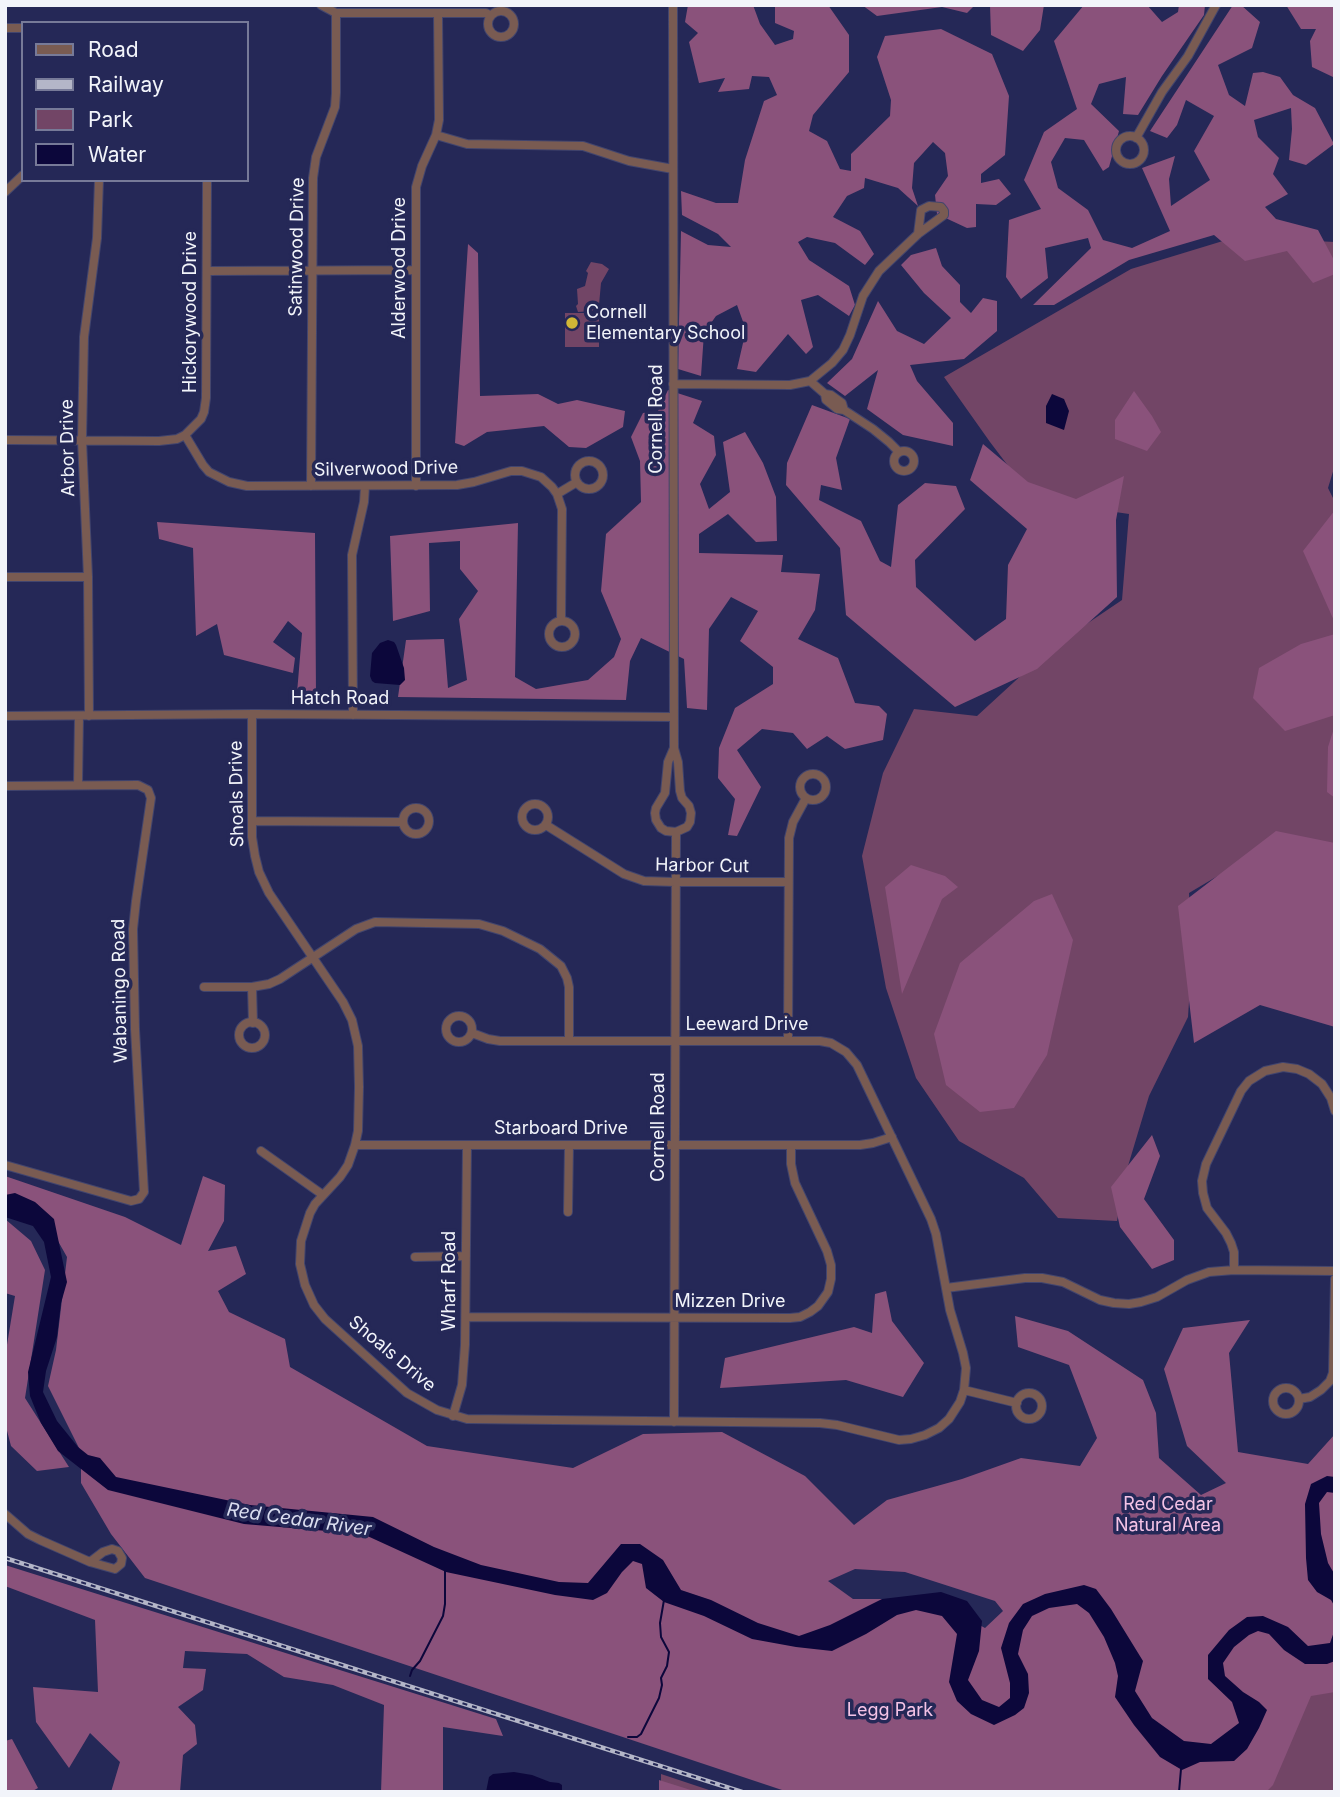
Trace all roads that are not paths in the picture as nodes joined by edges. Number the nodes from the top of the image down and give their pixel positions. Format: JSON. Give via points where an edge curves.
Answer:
{"nodes":[{"id":1,"x":321,"y":5,"type":"edge"},
{"id":2,"x":673,"y":5,"type":"edge"},
{"id":3,"x":1216,"y":5,"type":"edge"},
{"id":4,"x":336,"y":13,"type":"junction"},
{"id":5,"x":438,"y":13,"type":"junction"},
{"id":6,"x":491,"y":16,"type":"dead end"},
{"id":7,"x":436,"y":135,"type":"junction"},
{"id":8,"x":1136,"y":138,"type":"dead end"},
{"id":9,"x":673,"y":169,"type":"junction"},
{"id":10,"x":21,"y":176,"type":"edge"},
{"id":11,"x":99,"y":182,"type":"edge"},
{"id":12,"x":207,"y":182,"type":"edge"},
{"id":13,"x":5,"y":192,"type":"edge"},
{"id":14,"x":918,"y":234,"type":"dead end"},
{"id":15,"x":312,"y":270,"type":"junction"},
{"id":16,"x":416,"y":270,"type":"junction"},
{"id":17,"x":207,"y":271,"type":"junction"},
{"id":18,"x":810,"y":381,"type":"junction"},
{"id":19,"x":673,"y":384,"type":"junction"},
{"id":20,"x":185,"y":435,"type":"junction"},
{"id":21,"x":5,"y":440,"type":"edge"},
{"id":22,"x":82,"y":440,"type":"junction"},
{"id":23,"x":899,"y":452,"type":"dead end"},
{"id":24,"x":577,"y":482,"type":"dead end"},
{"id":25,"x":311,"y":486,"type":"junction"},
{"id":26,"x":365,"y":486,"type":"junction"},
{"id":27,"x":416,"y":486,"type":"junction"},
{"id":28,"x":557,"y":494,"type":"junction"},
{"id":29,"x":5,"y":577,"type":"edge"},
{"id":30,"x":88,"y":577,"type":"junction"},
{"id":31,"x":561,"y":621,"type":"dead end"},
{"id":32,"x":252,"y":714,"type":"junction"},
{"id":33,"x":353,"y":715,"type":"junction"},
{"id":34,"x":5,"y":716,"type":"edge"},
{"id":35,"x":79,"y":716,"type":"junction"},
{"id":36,"x":89,"y":716,"type":"junction"},
{"id":37,"x":674,"y":716,"type":"junction"},
{"id":38,"x":674,"y":748,"type":"junction"},
{"id":39,"x":78,"y":785,"type":"junction"},
{"id":40,"x":5,"y":786,"type":"edge"},
{"id":41,"x":806,"y":798,"type":"dead end"},
{"id":42,"x":252,"y":821,"type":"junction"},
{"id":43,"x":403,"y":822,"type":"dead end"},
{"id":44,"x":546,"y":825,"type":"dead end"},
{"id":45,"x":676,"y":832,"type":"junction"},
{"id":46,"x":788,"y":882,"type":"junction"},
{"id":47,"x":676,"y":883,"type":"junction"},
{"id":48,"x":312,"y":958,"type":"junction"},
{"id":49,"x":204,"y":987,"type":"dead end"},
{"id":50,"x":252,"y":987,"type":"junction"},
{"id":51,"x":253,"y":1023,"type":"dead end"},
{"id":52,"x":472,"y":1032,"type":"dead end"},
{"id":53,"x":569,"y":1041,"type":"junction"},
{"id":54,"x":676,"y":1041,"type":"junction"},
{"id":55,"x":788,"y":1041,"type":"junction"},
{"id":56,"x":1335,"y":1111,"type":"edge"},
{"id":57,"x":892,"y":1137,"type":"junction"},
{"id":58,"x":355,"y":1144,"type":"junction"},
{"id":59,"x":467,"y":1145,"type":"junction"},
{"id":60,"x":569,"y":1145,"type":"junction"},
{"id":61,"x":675,"y":1145,"type":"junction"},
{"id":62,"x":791,"y":1145,"type":"junction"},
{"id":63,"x":261,"y":1151,"type":"dead end"},
{"id":64,"x":5,"y":1165,"type":"edge"},
{"id":65,"x":323,"y":1195,"type":"junction"},
{"id":66,"x":568,"y":1212,"type":"dead end"},
{"id":67,"x":415,"y":1256,"type":"dead end"},
{"id":68,"x":466,"y":1256,"type":"junction"},
{"id":69,"x":1234,"y":1270,"type":"junction"},
{"id":70,"x":1335,"y":1271,"type":"edge"},
{"id":71,"x":1335,"y":1279,"type":"edge"},
{"id":72,"x":946,"y":1288,"type":"junction"},
{"id":73,"x":466,"y":1317,"type":"junction"},
{"id":74,"x":674,"y":1317,"type":"junction"},
{"id":75,"x":964,"y":1390,"type":"junction"},
{"id":76,"x":1299,"y":1399,"type":"dead end"},
{"id":77,"x":1017,"y":1403,"type":"dead end"},
{"id":78,"x":453,"y":1416,"type":"junction"},
{"id":79,"x":674,"y":1422,"type":"junction"},
{"id":80,"x":5,"y":1514,"type":"edge"},
{"id":81,"x":90,"y":1562,"type":"dead end"}],
"edges":[{"from":1,"to":4,"type":"street"},
{"from":2,"to":9,"type":"street","name":"Cornell Road"},
{"from":3,"to":8,"type":"street"},
{"from":4,"to":5,"type":"street"},
{"from":4,"to":15,"type":"street","name":"Satinwood Drive","via":[[336,93],[314,167]]},
{"from":5,"to":6,"type":"street"},
{"from":5,"to":7,"type":"street","name":"Alderwood Drive"},
{"from":7,"to":9,"type":"street","via":[[467,144],[583,146]]},
{"from":7,"to":16,"type":"street","name":"Alderwood Drive","via":[[416,187]]},
{"from":9,"to":19,"type":"street","name":"Cornell Road"},
{"from":10,"to":13,"type":"street"},
{"from":11,"to":22,"type":"street","name":"Arbor Drive","via":[[85,337]]},
{"from":12,"to":17,"type":"street","name":"Hickorywood Drive"},
{"from":14,"to":18,"type":"street","via":[[879,271],[863,296],[848,342]]},
{"from":15,"to":16,"type":"street"},
{"from":15,"to":17,"type":"street"},
{"from":15,"to":25,"type":"street","name":"Satinwood Drive"},
{"from":16,"to":27,"type":"street","name":"Alderwood Drive"},
{"from":17,"to":20,"type":"street","name":"Hickorywood Drive","via":[[206,405],[201,419]]},
{"from":18,"to":19,"type":"street","via":[[790,385]]},
{"from":18,"to":23,"type":"street","via":[[831,405],[873,429]]},
{"from":19,"to":37,"type":"street","name":"Cornell Road"},
{"from":20,"to":22,"type":"street","via":[[159,441]]},
{"from":20,"to":25,"type":"street","name":"Silverwood Drive","via":[[202,466],[222,480],[247,486]]},
{"from":21,"to":22,"type":"street"},
{"from":22,"to":30,"type":"street","name":"Arbor Drive"},
{"from":24,"to":28,"type":"street"},
{"from":25,"to":26,"type":"street","name":"Silverwood Drive"},
{"from":26,"to":27,"type":"street","name":"Silverwood Drive"},
{"from":26,"to":33,"type":"street","via":[[352,555]]},
{"from":27,"to":28,"type":"street","name":"Silverwood Drive","via":[[466,484],[522,471],[541,477]]},
{"from":28,"to":31,"type":"street","via":[[562,509]]},
{"from":29,"to":30,"type":"street"},
{"from":30,"to":36,"type":"street","name":"Arbor Drive"},
{"from":32,"to":33,"type":"street","name":"Hatch Road"},
{"from":32,"to":36,"type":"street","name":"Hatch Road"},
{"from":32,"to":42,"type":"street","name":"Shoals Drive"},
{"from":33,"to":37,"type":"street","name":"Hatch Road"},
{"from":34,"to":35,"type":"street","name":"Hatch Road"},
{"from":35,"to":36,"type":"street","name":"Hatch Road"},
{"from":35,"to":39,"type":"street"},
{"from":37,"to":38,"type":"street","name":"Cornell Road"},
{"from":38,"to":45,"type":"street","name":"Cornell Road","via":[[680,791],[691,813],[687,827]]},
{"from":38,"to":45,"type":"street","name":"Cornell Road","via":[[664,796],[655,813],[661,828]]},
{"from":39,"to":40,"type":"street"},
{"from":39,"to":64,"type":"street","name":"Wabaningo Road","via":[[138,785],[146,788],[151,801],[133,936],[143,1195],[131,1201]]},
{"from":41,"to":46,"type":"street","via":[[790,830]]},
{"from":42,"to":43,"type":"street"},
{"from":42,"to":48,"type":"street","name":"Shoals Drive","via":[[254,856],[263,882]]},
{"from":44,"to":47,"type":"street","name":"Harbor Cut","via":[[628,876]]},
{"from":45,"to":47,"type":"street","name":"Cornell Road"},
{"from":46,"to":47,"type":"street","name":"Harbor Cut"},
{"from":46,"to":55,"type":"street"},
{"from":47,"to":54,"type":"street","name":"Cornell Road"},
{"from":48,"to":50,"type":"street","via":[[280,979]]},
{"from":48,"to":53,"type":"street","via":[[375,922],[496,928],[540,949],[563,969],[569,987]]},
{"from":48,"to":58,"type":"street","name":"Shoals Drive","via":[[343,1002],[357,1038]]},
{"from":49,"to":50,"type":"street"},
{"from":50,"to":51,"type":"street"},
{"from":52,"to":53,"type":"street","name":"Leeward Drive","via":[[494,1040]]},
{"from":53,"to":54,"type":"street","name":"Leeward Drive"},
{"from":54,"to":55,"type":"street","name":"Leeward Drive"},
{"from":54,"to":61,"type":"street","name":"Cornell Road"},
{"from":55,"to":57,"type":"street","name":"Leeward Drive","via":[[825,1042],[850,1056]]},
{"from":56,"to":69,"type":"street","via":[[1322,1084],[1292,1068],[1265,1071],[1241,1091],[1202,1181],[1207,1208],[1231,1243]]},
{"from":57,"to":62,"type":"street","name":"Starboard Drive","via":[[867,1144]]},
{"from":57,"to":72,"type":"street","name":"Leeward Drive","via":[[933,1226]]},
{"from":58,"to":59,"type":"street","name":"Starboard Drive"},
{"from":58,"to":65,"type":"street","name":"Shoals Drive","via":[[348,1165]]},
{"from":59,"to":60,"type":"street","name":"Starboard Drive"},
{"from":59,"to":68,"type":"street","name":"Wharf Road"},
{"from":60,"to":61,"type":"street","name":"Starboard Drive"},
{"from":60,"to":66,"type":"street"},
{"from":61,"to":62,"type":"street","name":"Starboard Drive"},
{"from":61,"to":74,"type":"street","name":"Cornell Road"},
{"from":62,"to":74,"type":"street","name":"Mizzen Drive","via":[[795,1183],[831,1265],[830,1287],[822,1302],[795,1318]]},
{"from":63,"to":65,"type":"street"},
{"from":65,"to":78,"type":"street","name":"Shoals Drive","via":[[307,1221],[300,1249],[303,1278],[314,1305],[407,1393]]},
{"from":67,"to":68,"type":"street"},
{"from":68,"to":73,"type":"street","name":"Wharf Road"},
{"from":69,"to":70,"type":"street"},
{"from":69,"to":72,"type":"street","via":[[1202,1273],[1157,1297],[1129,1304],[1100,1300],[1063,1282],[1042,1278]]},
{"from":71,"to":76,"type":"street","via":[[1333,1373],[1321,1391]]},
{"from":72,"to":75,"type":"street","via":[[965,1360]]},
{"from":73,"to":74,"type":"street","name":"Mizzen Drive"},
{"from":73,"to":78,"type":"street","name":"Wharf Road","via":[[463,1374]]},
{"from":74,"to":79,"type":"street","name":"Cornell Road"},
{"from":75,"to":77,"type":"street"},
{"from":75,"to":79,"type":"street","name":"Shoals Drive","via":[[953,1414],[939,1428],[906,1440],[825,1423]]},
{"from":78,"to":79,"type":"street","name":"Shoals Drive"},
{"from":80,"to":81,"type":"street","via":[[28,1534]]}]}
